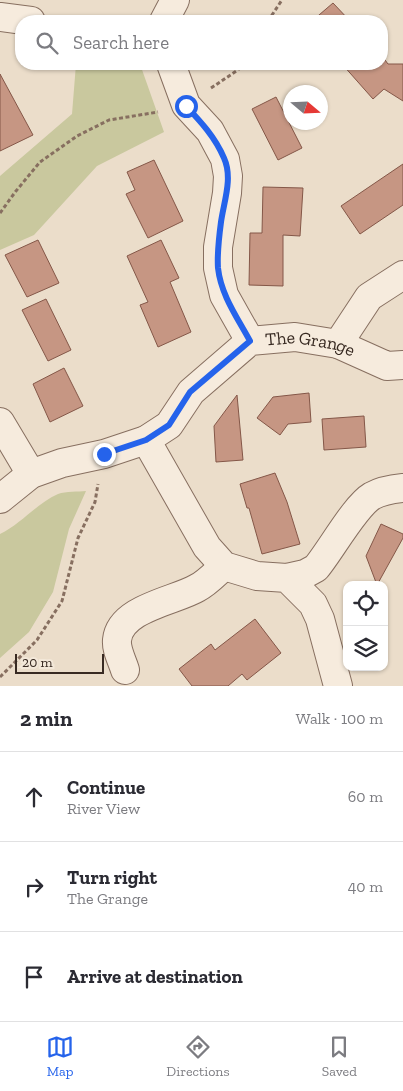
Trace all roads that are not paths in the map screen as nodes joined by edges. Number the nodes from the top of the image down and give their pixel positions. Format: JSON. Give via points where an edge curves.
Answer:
{"nodes":[{"id":1,"x":175,"y":0,"type":"edge"},
{"id":2,"x":167,"y":15,"type":"edge"},
{"id":3,"x":0,"y":17,"type":"edge"},
{"id":4,"x":15,"y":19,"type":"edge"},
{"id":5,"x":173,"y":70,"type":"edge"},
{"id":6,"x":403,"y":275,"type":"edge"},
{"id":7,"x":250,"y":341,"type":"junction"},
{"id":8,"x":338,"y":344,"type":"junction"},
{"id":9,"x":403,"y":365,"type":"edge"},
{"id":10,"x":0,"y":422,"type":"edge"},
{"id":11,"x":146,"y":440,"type":"junction"},
{"id":12,"x":32,"y":474,"type":"junction"},
{"id":13,"x":403,"y":488,"type":"edge"},
{"id":14,"x":0,"y":499,"type":"edge"},
{"id":15,"x":224,"y":566,"type":"junction"},
{"id":16,"x":287,"y":578,"type":"junction"},
{"id":17,"x":125,"y":670,"type":"dead end"},
{"id":18,"x":338,"y":686,"type":"edge"}],
"edges":[{"from":1,"to":2,"type":"street"},
{"from":3,"to":4,"type":"street"},
{"from":5,"to":7,"type":"street","via":[[186,106],[210,131],[225,159],[228,185],[218,247],[218,268],[224,295]]},
{"from":6,"to":8,"type":"street","via":[[370,297]]},
{"from":7,"to":8,"type":"street","name":"The Grange","via":[[295,337]]},
{"from":7,"to":11,"type":"street","name":"The Grange","via":[[190,392],[169,425]]},
{"from":8,"to":9,"type":"street","name":"The Grange","via":[[387,366]]},
{"from":10,"to":12,"type":"street"},
{"from":11,"to":12,"type":"street","name":"The Grange"},
{"from":11,"to":15,"type":"street","via":[[207,547]]},
{"from":12,"to":14,"type":"street","name":"The Grange"},
{"from":13,"to":16,"type":"street","via":[[372,496],[316,568]]},
{"from":15,"to":16,"type":"street","via":[[257,576]]},
{"from":15,"to":17,"type":"street","via":[[199,588],[151,605],[125,624],[117,639]]},
{"from":16,"to":18,"type":"street","via":[[312,604],[320,619]]}]}
